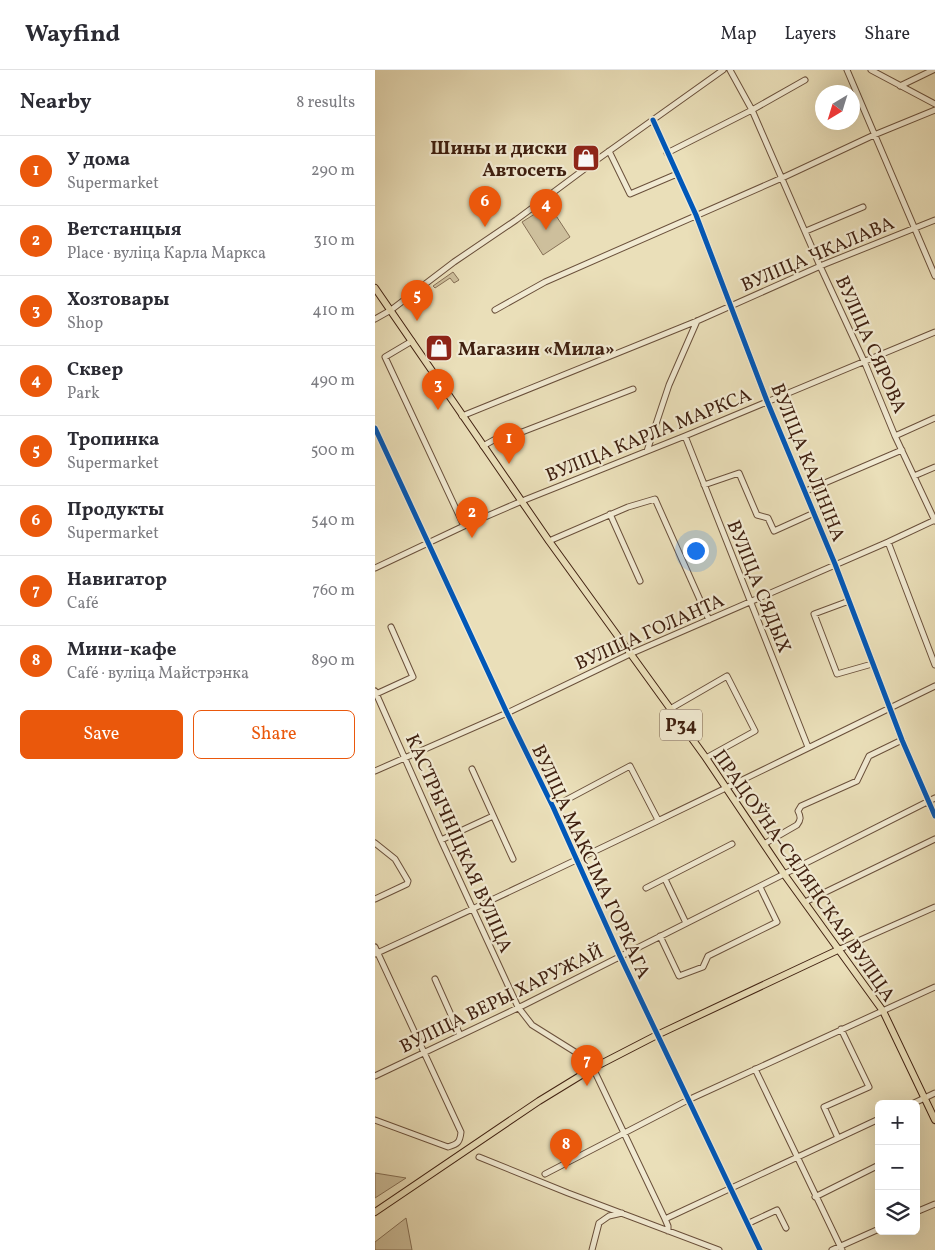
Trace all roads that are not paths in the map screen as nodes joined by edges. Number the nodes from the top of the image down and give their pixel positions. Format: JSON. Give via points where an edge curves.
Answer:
{"nodes":[{"id":1,"x":723,"y":70,"type":"edge"},
{"id":2,"x":730,"y":70,"type":"edge"},
{"id":3,"x":847,"y":70,"type":"edge"},
{"id":4,"x":871,"y":70,"type":"edge"},
{"id":5,"x":933,"y":70,"type":"edge"},
{"id":6,"x":805,"y":80,"type":"dead end"},
{"id":7,"x":900,"y":86,"type":"junction"},
{"id":8,"x":935,"y":104,"type":"edge"},
{"id":9,"x":752,"y":110,"type":"junction"},
{"id":10,"x":935,"y":110,"type":"edge"},
{"id":11,"x":653,"y":120,"type":"junction"},
{"id":12,"x":874,"y":135,"type":"junction"},
{"id":13,"x":609,"y":151,"type":"junction"},
{"id":14,"x":667,"y":153,"type":"junction"},
{"id":15,"x":677,"y":174,"type":"junction"},
{"id":16,"x":782,"y":178,"type":"junction"},
{"id":17,"x":863,"y":208,"type":"dead end"},
{"id":18,"x":696,"y":215,"type":"junction"},
{"id":19,"x":935,"y":220,"type":"edge"},
{"id":20,"x":915,"y":228,"type":"junction"},
{"id":21,"x":806,"y":231,"type":"junction"},
{"id":22,"x":820,"y":266,"type":"junction"},
{"id":23,"x":935,"y":276,"type":"edge"},
{"id":24,"x":375,"y":288,"type":"edge"},
{"id":25,"x":731,"y":305,"type":"junction"},
{"id":26,"x":391,"y":310,"type":"junction"},
{"id":27,"x":495,"y":310,"type":"dead end"},
{"id":28,"x":375,"y":319,"type":"edge"},
{"id":29,"x":697,"y":321,"type":"junction"},
{"id":30,"x":935,"y":332,"type":"edge"},
{"id":31,"x":412,"y":341,"type":"junction"},
{"id":32,"x":864,"y":361,"type":"junction"},
{"id":33,"x":633,"y":389,"type":"dead end"},
{"id":34,"x":767,"y":401,"type":"junction"},
{"id":35,"x":462,"y":416,"type":"junction"},
{"id":36,"x":935,"y":418,"type":"edge"},
{"id":37,"x":375,"y":428,"type":"edge"},
{"id":38,"x":685,"y":436,"type":"junction"},
{"id":39,"x":895,"y":436,"type":"junction"},
{"id":40,"x":483,"y":446,"type":"junction"},
{"id":41,"x":902,"y":450,"type":"junction"},
{"id":42,"x":647,"y":451,"type":"junction"},
{"id":43,"x":935,"y":467,"type":"edge"},
{"id":44,"x":914,"y":476,"type":"junction"},
{"id":45,"x":704,"y":485,"type":"junction"},
{"id":46,"x":806,"y":491,"type":"junction"},
{"id":47,"x":522,"y":501,"type":"junction"},
{"id":48,"x":610,"y":514,"type":"junction"},
{"id":49,"x":814,"y":514,"type":"junction"},
{"id":50,"x":935,"y":520,"type":"edge"},
{"id":51,"x":464,"y":526,"type":"junction"},
{"id":52,"x":549,"y":541,"type":"junction"},
{"id":53,"x":889,"y":542,"type":"junction"},
{"id":54,"x":429,"y":543,"type":"junction"},
{"id":55,"x":835,"y":564,"type":"junction"},
{"id":56,"x":375,"y":568,"type":"edge"},
{"id":57,"x":640,"y":581,"type":"dead end"},
{"id":58,"x":849,"y":601,"type":"junction"},
{"id":59,"x":750,"y":602,"type":"junction"},
{"id":60,"x":709,"y":620,"type":"junction"},
{"id":61,"x":391,"y":627,"type":"dead end"},
{"id":62,"x":630,"y":654,"type":"junction"},
{"id":63,"x":872,"y":664,"type":"junction"},
{"id":64,"x":935,"y":665,"type":"edge"},
{"id":65,"x":413,"y":677,"type":"junction"},
{"id":66,"x":416,"y":683,"type":"dead end"},
{"id":67,"x":935,"y":686,"type":"edge"},
{"id":68,"x":376,"y":692,"type":"edge"},
{"id":69,"x":890,"y":708,"type":"junction"},
{"id":70,"x":670,"y":710,"type":"junction"},
{"id":71,"x":507,"y":713,"type":"junction"},
{"id":72,"x":902,"y":740,"type":"junction"},
{"id":73,"x":808,"y":747,"type":"junction"},
{"id":74,"x":405,"y":757,"type":"junction"},
{"id":75,"x":706,"y":758,"type":"junction"},
{"id":76,"x":472,"y":769,"type":"dead end"},
{"id":77,"x":375,"y":771,"type":"edge"},
{"id":78,"x":726,"y":788,"type":"junction"},
{"id":79,"x":935,"y":798,"type":"edge"},
{"id":80,"x":929,"y":801,"type":"junction"},
{"id":81,"x":553,"y":807,"type":"junction"},
{"id":82,"x":493,"y":816,"type":"junction"},
{"id":83,"x":935,"y":816,"type":"edge"},
{"id":84,"x":658,"y":820,"type":"junction"},
{"id":85,"x":935,"y":839,"type":"edge"},
{"id":86,"x":441,"y":840,"type":"junction"},
{"id":87,"x":375,"y":844,"type":"edge"},
{"id":88,"x":732,"y":844,"type":"dead end"},
{"id":89,"x":764,"y":844,"type":"junction"},
{"id":90,"x":513,"y":859,"type":"dead end"},
{"id":91,"x":577,"y":861,"type":"junction"},
{"id":92,"x":784,"y":874,"type":"junction"},
{"id":93,"x":665,"y":879,"type":"junction"},
{"id":94,"x":760,"y":887,"type":"junction"},
{"id":95,"x":646,"y":888,"type":"dead end"},
{"id":96,"x":375,"y":899,"type":"edge"},
{"id":97,"x":805,"y":902,"type":"junction"},
{"id":98,"x":935,"y":907,"type":"edge"},
{"id":99,"x":474,"y":910,"type":"junction"},
{"id":100,"x":686,"y":923,"type":"junction"},
{"id":101,"x":660,"y":936,"type":"junction"},
{"id":102,"x":375,"y":947,"type":"edge"},
{"id":103,"x":840,"y":949,"type":"junction"},
{"id":104,"x":376,"y":954,"type":"edge"},
{"id":105,"x":620,"y":956,"type":"junction"},
{"id":106,"x":435,"y":979,"type":"dead end"},
{"id":107,"x":935,"y":988,"type":"edge"},
{"id":108,"x":518,"y":1008,"type":"junction"},
{"id":109,"x":883,"y":1011,"type":"junction"},
{"id":110,"x":841,"y":1029,"type":"junction"},
{"id":111,"x":459,"y":1035,"type":"junction"},
{"id":112,"x":657,"y":1035,"type":"junction"},
{"id":113,"x":423,"y":1053,"type":"junction"},
{"id":114,"x":593,"y":1068,"type":"junction"},
{"id":115,"x":755,"y":1069,"type":"junction"},
{"id":116,"x":375,"y":1076,"type":"edge"},
{"id":117,"x":935,"y":1093,"type":"edge"},
{"id":118,"x":925,"y":1098,"type":"junction"},
{"id":119,"x":687,"y":1100,"type":"junction"},
{"id":120,"x":920,"y":1100,"type":"edge"},
{"id":121,"x":375,"y":1120,"type":"edge"},
{"id":122,"x":935,"y":1120,"type":"edge"},
{"id":123,"x":875,"y":1121,"type":"edge"},
{"id":124,"x":625,"y":1132,"type":"junction"},
{"id":125,"x":838,"y":1138,"type":"junction"},
{"id":126,"x":479,"y":1157,"type":"dead end"},
{"id":127,"x":797,"y":1157,"type":"junction"},
{"id":128,"x":875,"y":1167,"type":"edge"},
{"id":129,"x":545,"y":1174,"type":"dead end"},
{"id":130,"x":731,"y":1189,"type":"junction"},
{"id":131,"x":815,"y":1197,"type":"junction"},
{"id":132,"x":935,"y":1204,"type":"edge"},
{"id":133,"x":920,"y":1210,"type":"edge"},
{"id":134,"x":375,"y":1212,"type":"edge"},
{"id":135,"x":622,"y":1213,"type":"junction"},
{"id":136,"x":665,"y":1219,"type":"junction"},
{"id":137,"x":749,"y":1223,"type":"junction"},
{"id":138,"x":786,"y":1228,"type":"dead end"},
{"id":139,"x":668,"y":1231,"type":"junction"},
{"id":140,"x":875,"y":1231,"type":"edge"},
{"id":141,"x":841,"y":1248,"type":"edge"},
{"id":142,"x":592,"y":1250,"type":"edge"},
{"id":143,"x":719,"y":1250,"type":"edge"},
{"id":144,"x":760,"y":1250,"type":"edge"},
{"id":145,"x":832,"y":1250,"type":"edge"}],
"edges":[{"from":1,"to":11,"type":"street"},
{"from":2,"to":9,"type":"street","name":"ВУЛІЦА СЯРОВА"},
{"from":3,"to":12,"type":"street"},
{"from":4,"to":7,"type":"street"},
{"from":5,"to":7,"type":"street"},
{"from":6,"to":9,"type":"street"},
{"from":7,"to":8,"type":"street"},
{"from":9,"to":14,"type":"street"},
{"from":9,"to":16,"type":"street","name":"ВУЛІЦА СЯРОВА"},
{"from":10,"to":12,"type":"street"},
{"from":11,"to":13,"type":"street"},
{"from":11,"to":14,"type":"street","name":"ВУЛІЦА КАЛІНІНА"},
{"from":12,"to":16,"type":"street"},
{"from":12,"to":20,"type":"street"},
{"from":13,"to":15,"type":"street","via":[[630,194]]},
{"from":13,"to":26,"type":"street"},
{"from":14,"to":15,"type":"street","name":"ВУЛІЦА КАЛІНІНА"},
{"from":15,"to":18,"type":"street","name":"ВУЛІЦА КАЛІНІНА"},
{"from":16,"to":18,"type":"street"},
{"from":16,"to":21,"type":"street","name":"ВУЛІЦА СЯРОВА"},
{"from":17,"to":21,"type":"street"},
{"from":18,"to":25,"type":"street","name":"ВУЛІЦА КАЛІНІНА"},
{"from":18,"to":27,"type":"street","via":[[545,282]]},
{"from":19,"to":20,"type":"street","name":"ВУЛІЦА ЧКАЛАВА"},
{"from":20,"to":22,"type":"street","name":"ВУЛІЦА ЧКАЛАВА"},
{"from":20,"to":23,"type":"street"},
{"from":21,"to":22,"type":"street","name":"ВУЛІЦА СЯРОВА"},
{"from":22,"to":25,"type":"street","name":"ВУЛІЦА ЧКАЛАВА"},
{"from":22,"to":32,"type":"street","name":"ВУЛІЦА СЯРОВА"},
{"from":24,"to":26,"type":"main road","name":"ПРАЦОЎНА-СЯЛЯНСКАЯ ВУЛІЦА","number":"Р34"},
{"from":25,"to":29,"type":"street","name":"ВУЛІЦА ЧКАЛАВА"},
{"from":25,"to":34,"type":"street","name":"ВУЛІЦА КАЛІНІНА"},
{"from":26,"to":28,"type":"street"},
{"from":26,"to":31,"type":"main road","name":"ПРАЦОЎНА-СЯЛЯНСКАЯ ВУЛІЦА","number":"Р34"},
{"from":29,"to":35,"type":"street","name":"ВУЛІЦА ЧКАЛАВА"},
{"from":29,"to":42,"type":"street","via":[[669,385]]},
{"from":30,"to":32,"type":"street","name":"ВУЛІЦА КАРЛА МАРКСА"},
{"from":31,"to":35,"type":"main road","name":"ПРАЦОЎНА-СЯЛЯНСКАЯ ВУЛІЦА","number":"Р34"},
{"from":31,"to":51,"type":"street","via":[[385,357]]},
{"from":32,"to":34,"type":"street","name":"ВУЛІЦА КАРЛА МАРКСА"},
{"from":32,"to":39,"type":"street","name":"ВУЛІЦА СЯРОВА"},
{"from":33,"to":40,"type":"street","via":[[522,432],[510,431]]},
{"from":34,"to":38,"type":"street","name":"ВУЛІЦА КАРЛА МАРКСА"},
{"from":34,"to":46,"type":"street","name":"ВУЛІЦА КАЛІНІНА"},
{"from":35,"to":40,"type":"main road","name":"ПРАЦОЎНА-СЯЛЯНСКАЯ ВУЛІЦА","number":"Р34"},
{"from":36,"to":39,"type":"street"},
{"from":37,"to":54,"type":"street","name":"ВУЛІЦА МАКСІМА ГОРКАГА"},
{"from":38,"to":42,"type":"street","name":"ВУЛІЦА КАРЛА МАРКСА"},
{"from":38,"to":45,"type":"street","name":"ВУЛІЦА СЯДЫХ"},
{"from":39,"to":41,"type":"street","name":"ВУЛІЦА СЯРОВА"},
{"from":40,"to":47,"type":"main road","name":"ПРАЦОЎНА-СЯЛЯНСКАЯ ВУЛІЦА","number":"Р34"},
{"from":41,"to":44,"type":"street","name":"ВУЛІЦА СЯРОВА"},
{"from":41,"to":46,"type":"street"},
{"from":42,"to":47,"type":"street","name":"ВУЛІЦА КАРЛА МАРКСА"},
{"from":43,"to":44,"type":"street"},
{"from":44,"to":50,"type":"street","name":"ВУЛІЦА СЯРОВА"},
{"from":45,"to":49,"type":"street","via":[[739,473],[757,515],[768,518],[774,531]]},
{"from":45,"to":59,"type":"street","name":"ВУЛІЦА СЯДЫХ"},
{"from":46,"to":49,"type":"street","name":"ВУЛІЦА КАЛІНІНА"},
{"from":47,"to":51,"type":"street","name":"ВУЛІЦА КАРЛА МАРКСА"},
{"from":47,"to":52,"type":"main road","name":"ПРАЦОЎНА-СЯЛЯНСКАЯ ВУЛІЦА","number":"Р34"},
{"from":48,"to":52,"type":"street"},
{"from":48,"to":57,"type":"street"},
{"from":48,"to":60,"type":"street","via":[[655,499]]},
{"from":49,"to":55,"type":"street","name":"ВУЛІЦА КАЛІНІНА"},
{"from":50,"to":53,"type":"street","name":"ВУЛІЦА ГОЛАНТА"},
{"from":51,"to":54,"type":"street","name":"ВУЛІЦА КАРЛА МАРКСА"},
{"from":52,"to":62,"type":"main road","name":"ПРАЦОЎНА-СЯЛЯНСКАЯ ВУЛІЦА","number":"Р34"},
{"from":53,"to":55,"type":"street","name":"ВУЛІЦА ГОЛАНТА"},
{"from":53,"to":64,"type":"street"},
{"from":54,"to":56,"type":"street","name":"ВУЛІЦА КАРЛА МАРКСА"},
{"from":54,"to":71,"type":"street","name":"ВУЛІЦА МАКСІМА ГОРКАГА"},
{"from":55,"to":58,"type":"street","name":"ВУЛІЦА КАЛІНІНА"},
{"from":55,"to":59,"type":"street","name":"ВУЛІЦА ГОЛАНТА"},
{"from":58,"to":63,"type":"street","name":"ВУЛІЦА КАЛІНІНА"},
{"from":58,"to":63,"type":"street","via":[[814,614],[837,674]]},
{"from":59,"to":60,"type":"street","name":"ВУЛІЦА ГОЛАНТА"},
{"from":59,"to":73,"type":"street","name":"ВУЛІЦА СЯДЫХ"},
{"from":60,"to":62,"type":"street","name":"ВУЛІЦА ГОЛАНТА"},
{"from":61,"to":65,"type":"street"},
{"from":62,"to":70,"type":"main road","name":"ПРАЦОЎНА-СЯЛЯНСКАЯ ВУЛІЦА","number":"Р34"},
{"from":62,"to":71,"type":"street","name":"ВУЛІЦА ГОЛАНТА"},
{"from":63,"to":69,"type":"street","name":"ВУЛІЦА КАЛІНІНА"},
{"from":65,"to":66,"type":"street"},
{"from":65,"to":68,"type":"street"},
{"from":67,"to":69,"type":"street"},
{"from":68,"to":74,"type":"street","name":"КАСТРЫЧНІЦКАЯ ВУЛІЦА"},
{"from":69,"to":72,"type":"street","name":"ВУЛІЦА КАЛІНІНА"},
{"from":69,"to":73,"type":"street"},
{"from":70,"to":75,"type":"main road","name":"ПРАЦОЎНА-СЯЛЯНСКАЯ ВУЛІЦА","number":"Р34"},
{"from":70,"to":75,"type":"street","via":[[727,676],[755,731]]},
{"from":71,"to":74,"type":"street","name":"ВУЛІЦА ГОЛАНТА"},
{"from":71,"to":81,"type":"street","name":"ВУЛІЦА МАКСІМА ГОРКАГА"},
{"from":72,"to":80,"type":"street","name":"ВУЛІЦА КАЛІНІНА"},
{"from":72,"to":89,"type":"street","via":[[869,756],[857,781],[801,806],[798,811],[801,821]]},
{"from":73,"to":78,"type":"street"},
{"from":74,"to":77,"type":"street","name":"ВУЛІЦА ГОЛАНТА"},
{"from":74,"to":86,"type":"street","name":"КАСТРЫЧНІЦКАЯ ВУЛІЦА"},
{"from":75,"to":78,"type":"main road","name":"ПРАЦОЎНА-СЯЛЯНСКАЯ ВУЛІЦА","number":"Р34"},
{"from":76,"to":82,"type":"street"},
{"from":78,"to":84,"type":"street"},
{"from":78,"to":89,"type":"main road","name":"ПРАЦОЎНА-СЯЛЯНСКАЯ ВУЛІЦА","number":"Р34"},
{"from":79,"to":80,"type":"street","name":"ВУЛІЦА ВЕРЫ ХАРУЖАЙ"},
{"from":80,"to":83,"type":"street","name":"ВУЛІЦА КАЛІНІНА"},
{"from":80,"to":92,"type":"street","name":"ВУЛІЦА ВЕРЫ ХАРУЖАЙ"},
{"from":81,"to":84,"type":"street","via":[[630,766]]},
{"from":81,"to":91,"type":"street","name":"ВУЛІЦА МАКСІМА ГОРКАГА"},
{"from":82,"to":86,"type":"street"},
{"from":82,"to":90,"type":"street"},
{"from":84,"to":91,"type":"street"},
{"from":85,"to":97,"type":"street"},
{"from":86,"to":99,"type":"street","name":"КАСТРЫЧНІЦКАЯ ВУЛІЦА"},
{"from":87,"to":96,"type":"street","via":[[395,859],[408,881]]},
{"from":88,"to":93,"type":"street"},
{"from":89,"to":92,"type":"main road","name":"ПРАЦОЎНА-СЯЛЯНСКАЯ ВУЛІЦА","number":"Р34"},
{"from":91,"to":99,"type":"street"},
{"from":91,"to":105,"type":"street","name":"ВУЛІЦА МАКСІМА ГОРКАГА"},
{"from":92,"to":94,"type":"street","name":"ВУЛІЦА ВЕРЫ ХАРУЖАЙ"},
{"from":92,"to":97,"type":"main road","name":"ПРАЦОЎНА-СЯЛЯНСКАЯ ВУЛІЦА","number":"Р34"},
{"from":93,"to":95,"type":"street"},
{"from":93,"to":100,"type":"street"},
{"from":94,"to":100,"type":"street","name":"ВУЛІЦА ВЕРЫ ХАРУЖАЙ"},
{"from":94,"to":101,"type":"street","via":[[777,922],[708,956],[703,968],[679,976]]},
{"from":97,"to":103,"type":"main road","name":"ПРАЦОЎНА-СЯЛЯНСКАЯ ВУЛІЦА","number":"Р34"},
{"from":98,"to":103,"type":"street"},
{"from":99,"to":104,"type":"street"},
{"from":99,"to":108,"type":"street","name":"КАСТРЫЧНІЦКАЯ ВУЛІЦА"},
{"from":100,"to":101,"type":"street","name":"ВУЛІЦА ВЕРЫ ХАРУЖАЙ"},
{"from":101,"to":105,"type":"street","name":"ВУЛІЦА ВЕРЫ ХАРУЖАЙ"},
{"from":102,"to":104,"type":"street"},
{"from":103,"to":109,"type":"main road","name":"ПРАЦОЎНА-СЯЛЯНСКАЯ ВУЛІЦА","number":"Р34"},
{"from":103,"to":112,"type":"main road"},
{"from":104,"to":113,"type":"street"},
{"from":105,"to":108,"type":"street","name":"ВУЛІЦА ВЕРЫ ХАРУЖАЙ"},
{"from":105,"to":112,"type":"street","name":"ВУЛІЦА МАКСІМА ГОРКАГА"},
{"from":106,"to":111,"type":"street"},
{"from":107,"to":109,"type":"street"},
{"from":108,"to":111,"type":"street","name":"ВУЛІЦА ВЕРЫ ХАРУЖАЙ"},
{"from":108,"to":114,"type":"street","name":"КАСТРЫЧНІЦКАЯ ВУЛІЦА","via":[[532,1025],[588,1060]]},
{"from":109,"to":110,"type":"street"},
{"from":109,"to":118,"type":"main road","name":"ПРАЦОЎНА-СЯЛЯНСКАЯ ВУЛІЦА","number":"Р34"},
{"from":110,"to":115,"type":"street"},
{"from":110,"to":125,"type":"street","via":[[869,1086],[824,1107]]},
{"from":111,"to":113,"type":"street","name":"ВУЛІЦА ВЕРЫ ХАРУЖАЙ"},
{"from":112,"to":114,"type":"main road"},
{"from":112,"to":119,"type":"street","name":"ВУЛІЦА МАКСІМА ГОРКАГА"},
{"from":113,"to":116,"type":"street","name":"ВУЛІЦА ВЕРЫ ХАРУЖАЙ"},
{"from":113,"to":121,"type":"street","via":[[461,1132],[457,1145],[448,1147]]},
{"from":114,"to":124,"type":"street"},
{"from":114,"to":134,"type":"main road"},
{"from":115,"to":119,"type":"street"},
{"from":115,"to":127,"type":"street"},
{"from":117,"to":118,"type":"street"},
{"from":118,"to":120,"type":"street"},
{"from":118,"to":122,"type":"main road","name":"ПРАЦОЎНА-СЯЛЯНСКАЯ ВУЛІЦА","number":"Р34"},
{"from":119,"to":124,"type":"street"},
{"from":119,"to":130,"type":"street","name":"ВУЛІЦА МАКСІМА ГОРКАГА"},
{"from":123,"to":125,"type":"street"},
{"from":124,"to":129,"type":"street"},
{"from":124,"to":136,"type":"street"},
{"from":125,"to":127,"type":"street"},
{"from":126,"to":135,"type":"street"},
{"from":127,"to":130,"type":"street"},
{"from":127,"to":131,"type":"street"},
{"from":128,"to":131,"type":"street"},
{"from":130,"to":136,"type":"street"},
{"from":130,"to":137,"type":"street","name":"ВУЛІЦА МАКСІМА ГОРКАГА"},
{"from":131,"to":141,"type":"street"},
{"from":132,"to":133,"type":"street"},
{"from":135,"to":139,"type":"street"},
{"from":135,"to":142,"type":"street","via":[[599,1223]]},
{"from":136,"to":139,"type":"street"},
{"from":137,"to":138,"type":"street","via":[[777,1210]]},
{"from":137,"to":144,"type":"street","name":"ВУЛІЦА МАКСІМА ГОРКАГА"},
{"from":139,"to":143,"type":"street"},
{"from":140,"to":141,"type":"street"},
{"from":141,"to":145,"type":"street"}]}
